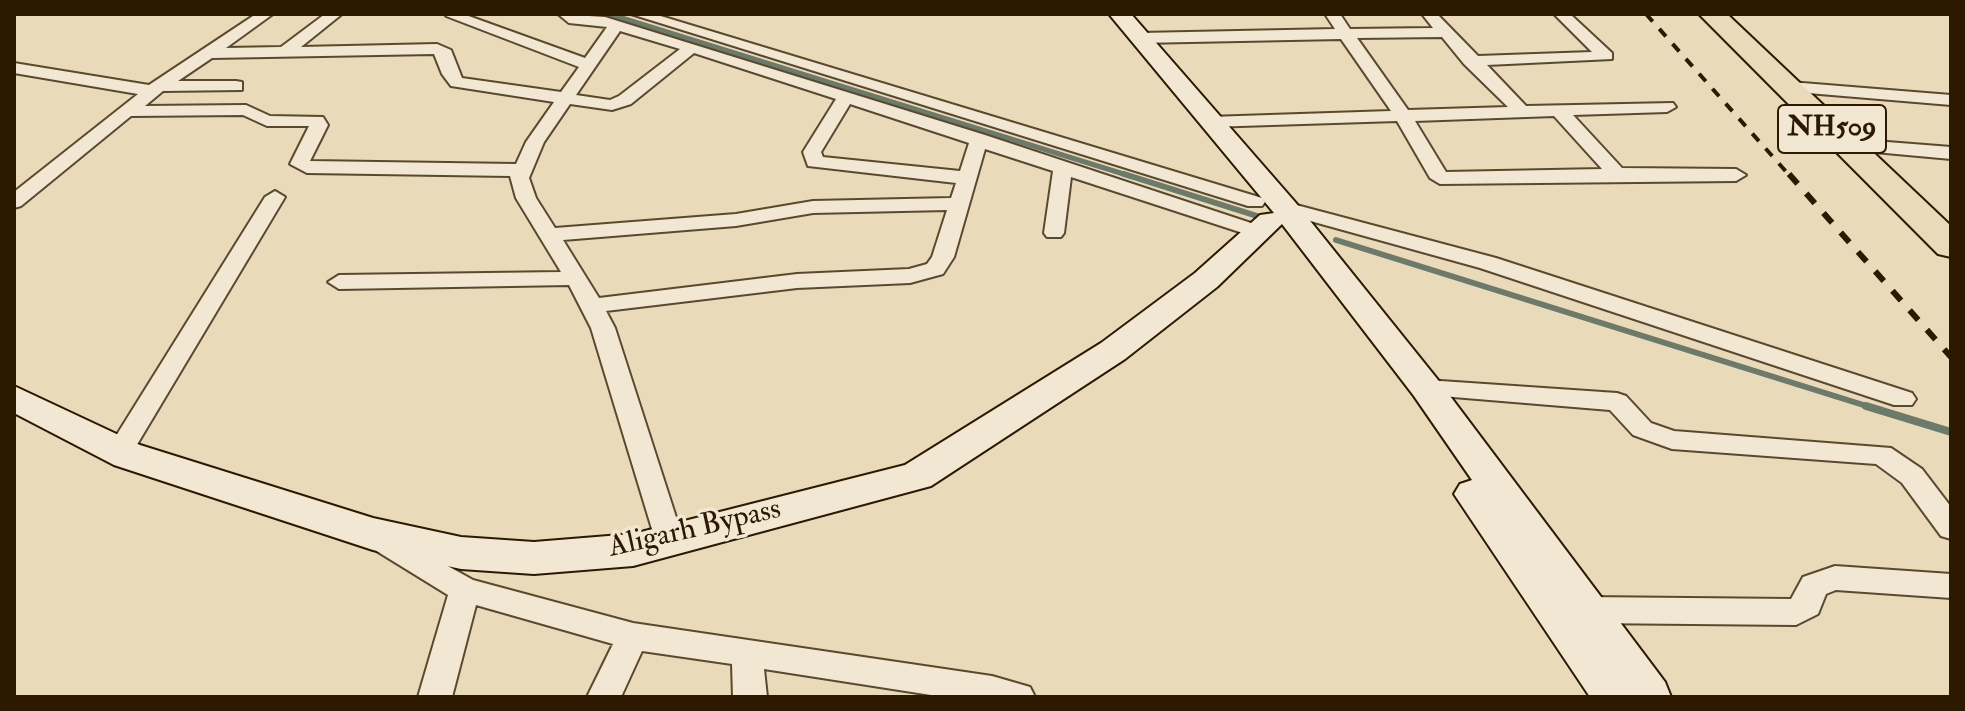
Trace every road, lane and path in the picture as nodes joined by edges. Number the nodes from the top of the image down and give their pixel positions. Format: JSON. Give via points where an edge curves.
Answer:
{"nodes":[{"id":1,"x":266,"y":14,"type":"edge"},
{"id":2,"x":335,"y":14,"type":"edge"},
{"id":3,"x":505,"y":14,"type":"edge"},
{"id":4,"x":565,"y":14,"type":"edge"},
{"id":5,"x":638,"y":14,"type":"edge"},
{"id":6,"x":715,"y":14,"type":"edge"},
{"id":7,"x":1102,"y":14,"type":"edge"},
{"id":8,"x":1332,"y":14,"type":"edge"},
{"id":9,"x":1429,"y":14,"type":"edge"},
{"id":10,"x":1561,"y":14,"type":"edge"},
{"id":11,"x":1712,"y":14,"type":"edge"},
{"id":12,"x":454,"y":16,"type":"dead end"},
{"id":13,"x":616,"y":25,"type":"junction"},
{"id":14,"x":1130,"y":26,"type":"edge"},
{"id":15,"x":488,"y":29,"type":"junction"},
{"id":16,"x":1444,"y":32,"type":"junction"},
{"id":17,"x":1346,"y":35,"type":"junction"},
{"id":18,"x":719,"y":39,"type":"junction"},
{"id":19,"x":692,"y":47,"type":"junction"},
{"id":20,"x":284,"y":52,"type":"junction"},
{"id":21,"x":208,"y":53,"type":"junction"},
{"id":22,"x":1470,"y":61,"type":"junction"},
{"id":23,"x":587,"y":64,"type":"junction"},
{"id":24,"x":14,"y":68,"type":"edge"},
{"id":25,"x":236,"y":86,"type":"dead end"},
{"id":26,"x":1790,"y":87,"type":"junction"},
{"id":27,"x":156,"y":89,"type":"junction"},
{"id":28,"x":845,"y":98,"type":"junction"},
{"id":29,"x":564,"y":99,"type":"junction"},
{"id":30,"x":1951,"y":100,"type":"edge"},
{"id":31,"x":1667,"y":107,"type":"dead end"},
{"id":32,"x":127,"y":111,"type":"junction"},
{"id":33,"x":1559,"y":111,"type":"junction"},
{"id":34,"x":1522,"y":112,"type":"junction"},
{"id":35,"x":1402,"y":114,"type":"junction"},
{"id":36,"x":1209,"y":122,"type":"junction"},
{"id":37,"x":979,"y":139,"type":"junction"},
{"id":38,"x":1849,"y":145,"type":"junction"},
{"id":39,"x":1951,"y":153,"type":"edge"},
{"id":40,"x":1063,"y":167,"type":"junction"},
{"id":41,"x":520,"y":170,"type":"junction"},
{"id":42,"x":1617,"y":174,"type":"junction"},
{"id":43,"x":1736,"y":175,"type":"dead end"},
{"id":44,"x":968,"y":178,"type":"junction"},
{"id":45,"x":275,"y":197,"type":"dead end"},
{"id":46,"x":14,"y":202,"type":"edge"},
{"id":47,"x":960,"y":204,"type":"junction"},
{"id":48,"x":1270,"y":215,"type":"junction"},
{"id":49,"x":1054,"y":233,"type":"dead end"},
{"id":50,"x":550,"y":235,"type":"junction"},
{"id":51,"x":1951,"y":246,"type":"edge"},
{"id":52,"x":576,"y":278,"type":"junction"},
{"id":53,"x":339,"y":282,"type":"dead end"},
{"id":54,"x":592,"y":306,"type":"junction"},
{"id":55,"x":1426,"y":388,"type":"junction"},
{"id":56,"x":1903,"y":399,"type":"dead end"},
{"id":57,"x":17,"y":406,"type":"edge"},
{"id":58,"x":120,"y":451,"type":"junction"},
{"id":59,"x":1951,"y":528,"type":"edge"},
{"id":60,"x":373,"y":534,"type":"junction"},
{"id":61,"x":669,"y":539,"type":"junction"},
{"id":62,"x":1951,"y":586,"type":"edge"},
{"id":63,"x":465,"y":590,"type":"junction"},
{"id":64,"x":1586,"y":610,"type":"junction"},
{"id":65,"x":633,"y":636,"type":"junction"},
{"id":66,"x":747,"y":652,"type":"junction"},
{"id":67,"x":435,"y":697,"type":"edge"},
{"id":68,"x":604,"y":697,"type":"edge"},
{"id":69,"x":750,"y":697,"type":"edge"},
{"id":70,"x":1018,"y":697,"type":"edge"},
{"id":71,"x":1616,"y":697,"type":"edge"},
{"id":72,"x":1648,"y":697,"type":"edge"}],
"edges":[{"from":1,"to":21,"type":"street"},
{"from":2,"to":20,"type":"street"},
{"from":3,"to":15,"type":"street"},
{"from":4,"to":13,"type":"street"},
{"from":5,"to":18,"type":"street"},
{"from":6,"to":18,"type":"street"},
{"from":7,"to":48,"type":"main road"},
{"from":8,"to":17,"type":"street"},
{"from":9,"to":16,"type":"street"},
{"from":10,"to":22,"type":"street","via":[[1606,56]]},
{"from":11,"to":26,"type":"highway","number":"NH509"},
{"from":12,"to":15,"type":"street"},
{"from":13,"to":19,"type":"street"},
{"from":13,"to":23,"type":"street"},
{"from":14,"to":17,"type":"street"},
{"from":14,"to":36,"type":"main road"},
{"from":15,"to":23,"type":"street"},
{"from":16,"to":17,"type":"street"},
{"from":16,"to":22,"type":"street"},
{"from":17,"to":35,"type":"street"},
{"from":18,"to":48,"type":"street"},
{"from":19,"to":28,"type":"street"},
{"from":19,"to":29,"type":"street","via":[[617,104]]},
{"from":20,"to":21,"type":"street"},
{"from":20,"to":29,"type":"street","via":[[437,49],[444,51],[457,82]]},
{"from":21,"to":27,"type":"street"},
{"from":22,"to":34,"type":"street"},
{"from":23,"to":29,"type":"street"},
{"from":24,"to":27,"type":"street"},
{"from":25,"to":27,"type":"street"},
{"from":26,"to":30,"type":"street"},
{"from":26,"to":38,"type":"highway","number":"NH509"},
{"from":27,"to":32,"type":"street"},
{"from":28,"to":37,"type":"street"},
{"from":28,"to":44,"type":"street","via":[[812,152],[815,162]]},
{"from":29,"to":41,"type":"street"},
{"from":31,"to":33,"type":"street"},
{"from":32,"to":41,"type":"street","via":[[246,110],[267,121],[317,121],[299,164],[307,167]]},
{"from":32,"to":46,"type":"street"},
{"from":33,"to":34,"type":"street"},
{"from":33,"to":42,"type":"street"},
{"from":34,"to":35,"type":"street"},
{"from":35,"to":36,"type":"street"},
{"from":35,"to":42,"type":"street","via":[[1440,178]]},
{"from":36,"to":48,"type":"main road"},
{"from":37,"to":40,"type":"street"},
{"from":37,"to":44,"type":"street"},
{"from":38,"to":39,"type":"street"},
{"from":38,"to":51,"type":"highway","number":"NH509"},
{"from":40,"to":48,"type":"street"},
{"from":40,"to":49,"type":"street"},
{"from":41,"to":50,"type":"street","via":[[526,198]]},
{"from":42,"to":43,"type":"street"},
{"from":44,"to":47,"type":"street"},
{"from":45,"to":58,"type":"street"},
{"from":47,"to":50,"type":"street","via":[[813,207],[736,220]]},
{"from":47,"to":54,"type":"street","via":[[941,263],[922,273],[760,285]]},
{"from":48,"to":55,"type":"main road"},
{"from":48,"to":56,"type":"street","via":[[1488,263]]},
{"from":48,"to":61,"type":"main road","name":"Aligarh Bypass","via":[[1206,280],[1113,351],[917,476]]},
{"from":48,"to":71,"type":"main road","via":[[1402,392]]},
{"from":50,"to":52,"type":"street"},
{"from":52,"to":53,"type":"street"},
{"from":52,"to":54,"type":"street"},
{"from":54,"to":61,"type":"street"},
{"from":55,"to":59,"type":"street","via":[[1617,402],[1642,429],[1672,440],[1882,455],[1912,476]]},
{"from":55,"to":64,"type":"main road"},
{"from":57,"to":58,"type":"main road","name":"Aligarh Bypass"},
{"from":58,"to":60,"type":"main road","name":"Aligarh Bypass"},
{"from":60,"to":61,"type":"main road","name":"Aligarh Bypass","via":[[461,553],[534,558],[633,550]]},
{"from":60,"to":63,"type":"street"},
{"from":62,"to":64,"type":"street","via":[[1835,578],[1814,586],[1807,605],[1796,612]]},
{"from":63,"to":65,"type":"street"},
{"from":63,"to":67,"type":"street"},
{"from":64,"to":72,"type":"main road"},
{"from":65,"to":66,"type":"street"},
{"from":65,"to":68,"type":"street"},
{"from":66,"to":69,"type":"street"},
{"from":66,"to":70,"type":"street"}]}
